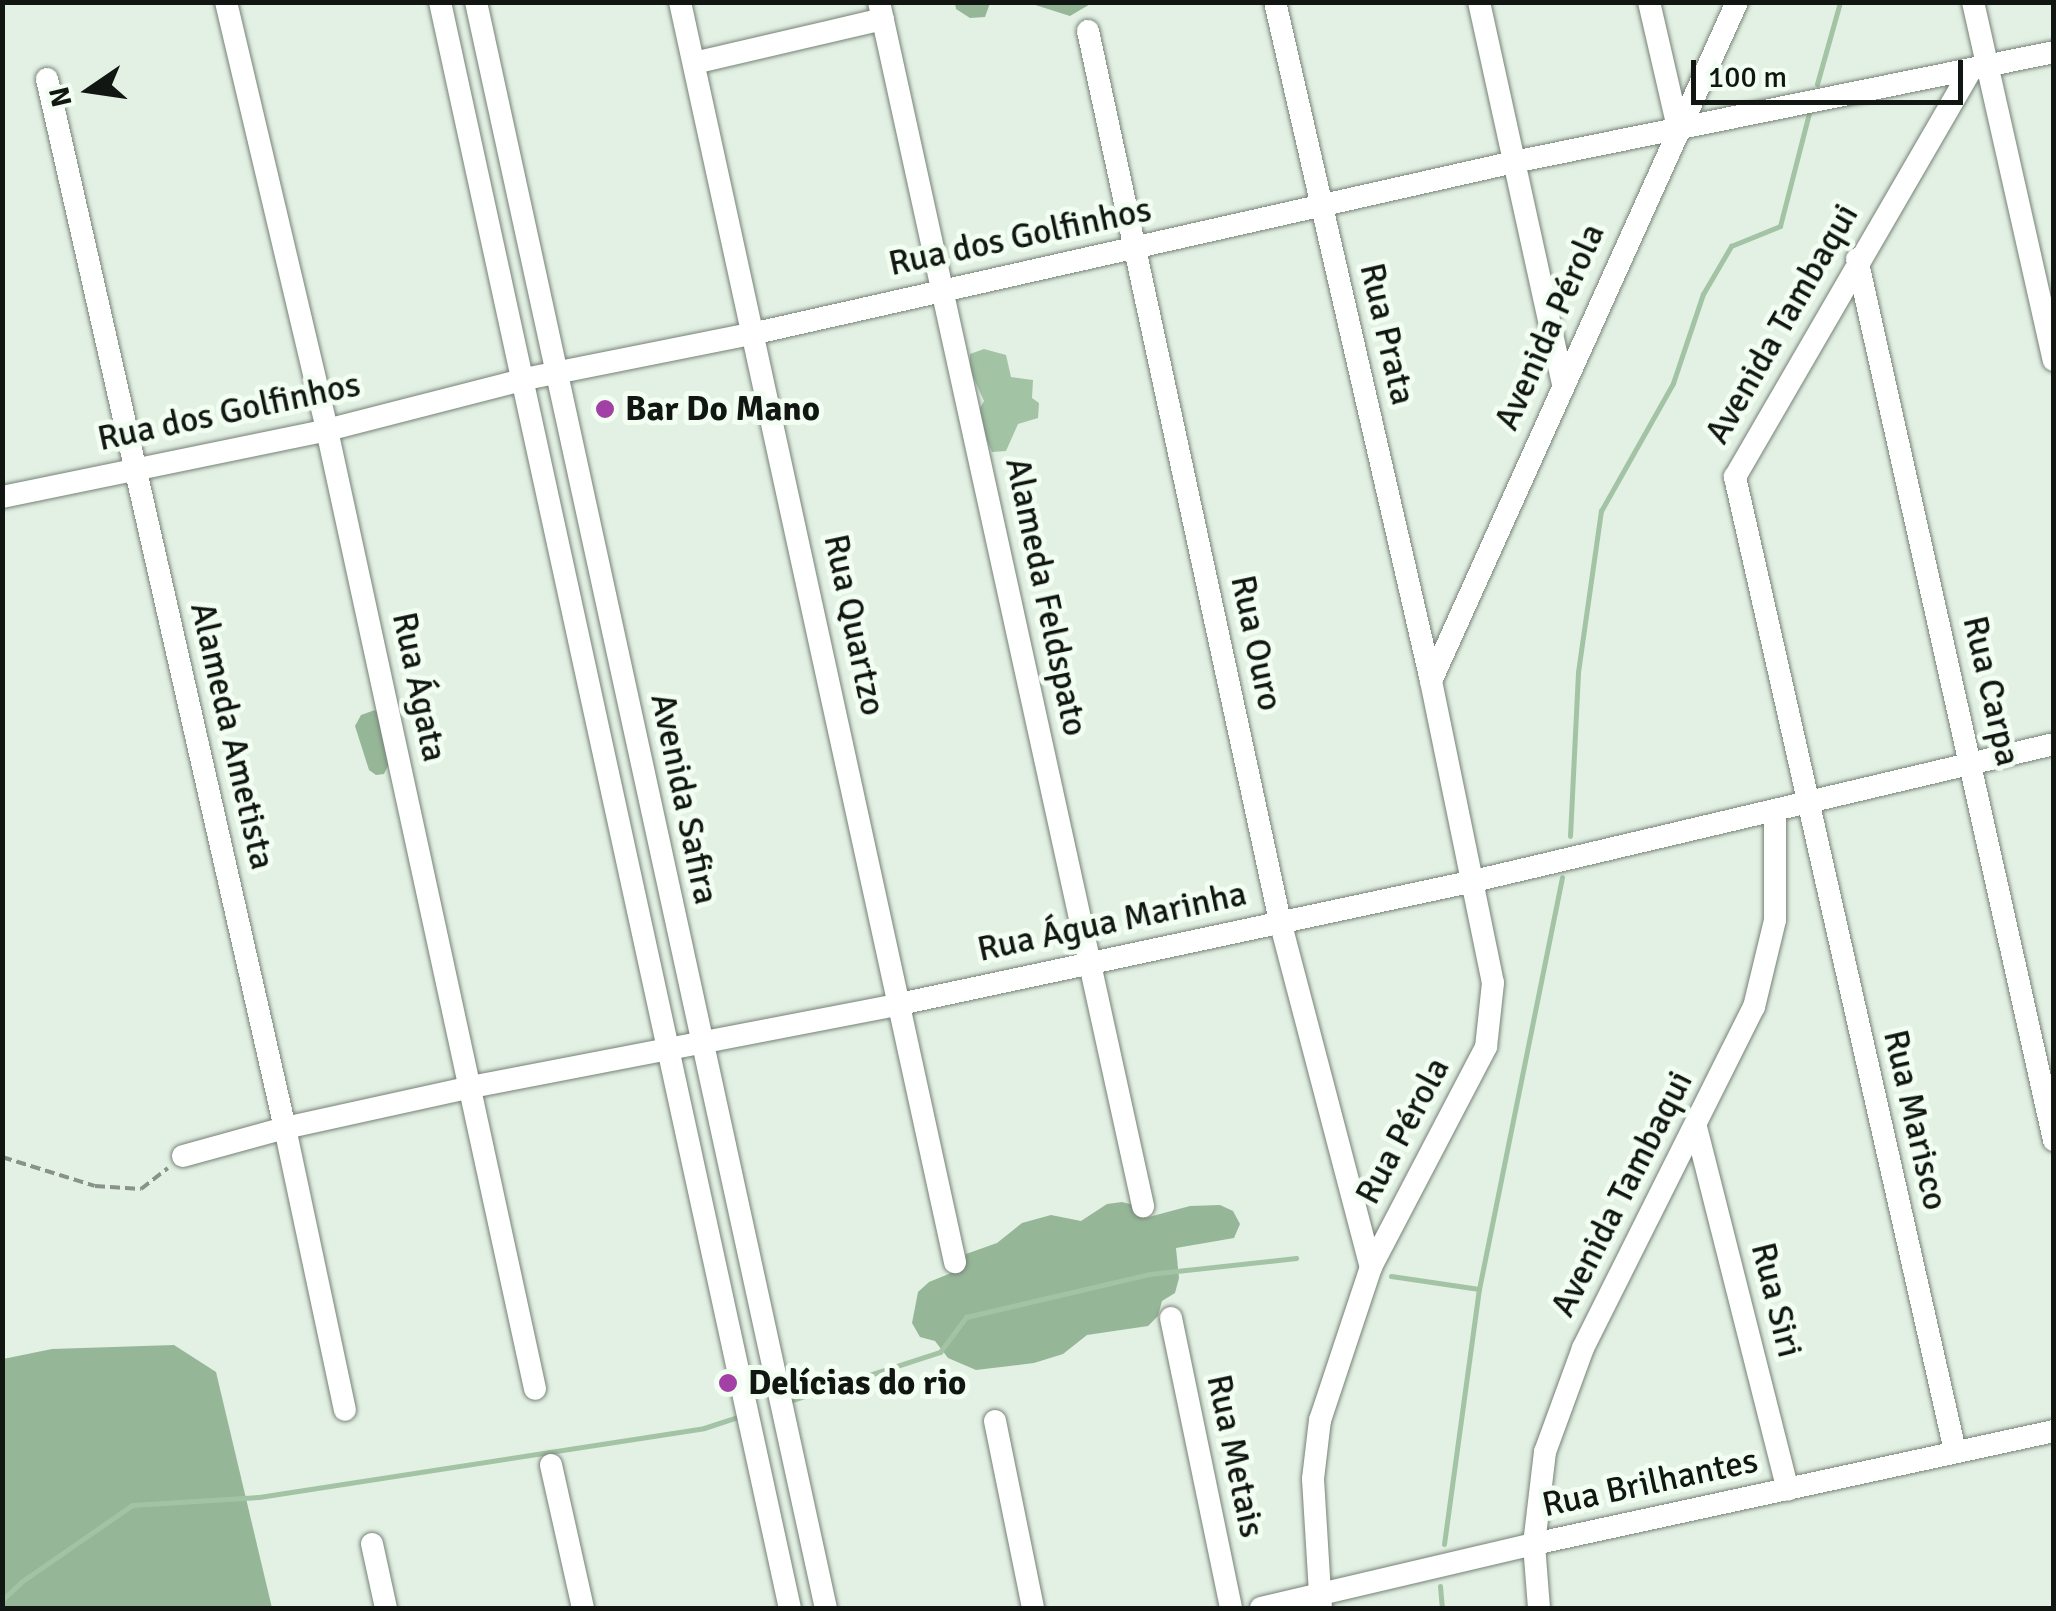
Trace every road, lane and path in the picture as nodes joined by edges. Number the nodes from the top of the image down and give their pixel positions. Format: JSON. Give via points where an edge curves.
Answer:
{"nodes":[{"id":1,"x":226,"y":2,"type":"edge"},
{"id":2,"x":440,"y":2,"type":"edge"},
{"id":3,"x":476,"y":2,"type":"edge"},
{"id":4,"x":680,"y":2,"type":"edge"},
{"id":5,"x":1275,"y":2,"type":"edge"},
{"id":6,"x":1479,"y":2,"type":"edge"},
{"id":7,"x":1649,"y":2,"type":"edge"},
{"id":8,"x":1737,"y":2,"type":"edge"},
{"id":9,"x":1974,"y":2,"type":"edge"},
{"id":10,"x":881,"y":11,"type":"edge"},
{"id":11,"x":1088,"y":31,"type":"dead end"},
{"id":12,"x":2054,"y":52,"type":"edge"},
{"id":13,"x":694,"y":64,"type":"junction"},
{"id":14,"x":1979,"y":70,"type":"junction"},
{"id":15,"x":48,"y":79,"type":"dead end"},
{"id":16,"x":1678,"y":128,"type":"junction"},
{"id":17,"x":1514,"y":162,"type":"junction"},
{"id":18,"x":1322,"y":206,"type":"junction"},
{"id":19,"x":1136,"y":248,"type":"junction"},
{"id":20,"x":1857,"y":259,"type":"junction"},
{"id":21,"x":944,"y":289,"type":"junction"},
{"id":22,"x":756,"y":333,"type":"junction"},
{"id":23,"x":2054,"y":360,"type":"edge"},
{"id":24,"x":558,"y":374,"type":"junction"},
{"id":25,"x":524,"y":380,"type":"junction"},
{"id":26,"x":1562,"y":384,"type":"junction"},
{"id":27,"x":327,"y":430,"type":"junction"},
{"id":28,"x":135,"y":468,"type":"junction"},
{"id":29,"x":2,"y":496,"type":"edge"},
{"id":30,"x":1431,"y":681,"type":"junction"},
{"id":31,"x":2054,"y":744,"type":"edge"},
{"id":32,"x":1972,"y":765,"type":"junction"},
{"id":33,"x":1808,"y":805,"type":"junction"},
{"id":34,"x":1774,"y":812,"type":"junction"},
{"id":35,"x":1474,"y":881,"type":"junction"},
{"id":36,"x":1280,"y":921,"type":"junction"},
{"id":37,"x":1089,"y":962,"type":"junction"},
{"id":38,"x":900,"y":1004,"type":"junction"},
{"id":39,"x":699,"y":1040,"type":"junction"},
{"id":40,"x":671,"y":1046,"type":"junction"},
{"id":41,"x":471,"y":1087,"type":"junction"},
{"id":42,"x":1696,"y":1127,"type":"junction"},
{"id":43,"x":285,"y":1128,"type":"junction"},
{"id":44,"x":2054,"y":1140,"type":"edge"},
{"id":45,"x":183,"y":1156,"type":"joint"},
{"id":46,"x":2,"y":1157,"type":"edge"},
{"id":47,"x":1143,"y":1206,"type":"dead end"},
{"id":48,"x":955,"y":1262,"type":"dead end"},
{"id":49,"x":1371,"y":1267,"type":"junction"},
{"id":50,"x":1171,"y":1318,"type":"dead end"},
{"id":51,"x":535,"y":1389,"type":"dead end"},
{"id":52,"x":344,"y":1410,"type":"dead end"},
{"id":53,"x":995,"y":1420,"type":"dead end"},
{"id":54,"x":2054,"y":1431,"type":"edge"},
{"id":55,"x":1954,"y":1451,"type":"junction"},
{"id":56,"x":551,"y":1465,"type":"dead end"},
{"id":57,"x":1788,"y":1490,"type":"junction"},
{"id":58,"x":372,"y":1544,"type":"dead end"},
{"id":59,"x":1534,"y":1544,"type":"junction"},
{"id":60,"x":1321,"y":1602,"type":"edge"},
{"id":61,"x":386,"y":1608,"type":"edge"},
{"id":62,"x":583,"y":1608,"type":"edge"},
{"id":63,"x":790,"y":1608,"type":"edge"},
{"id":64,"x":826,"y":1608,"type":"edge"},
{"id":65,"x":1033,"y":1608,"type":"edge"},
{"id":66,"x":1231,"y":1608,"type":"edge"},
{"id":67,"x":1261,"y":1608,"type":"edge"},
{"id":68,"x":1539,"y":1608,"type":"edge"}],
"edges":[{"from":1,"to":27,"type":"street","name":"Rua Ágata"},
{"from":2,"to":25,"type":"street","name":"Avenida Safira"},
{"from":3,"to":24,"type":"street","name":"Avenida Safira"},
{"from":4,"to":13,"type":"street","name":"Rua Quartzo"},
{"from":5,"to":18,"type":"street","name":"Rua Prata"},
{"from":6,"to":17,"type":"street"},
{"from":7,"to":16,"type":"street"},
{"from":8,"to":16,"type":"street","name":"Avenida Pérola"},
{"from":9,"to":14,"type":"street"},
{"from":10,"to":13,"type":"street"},
{"from":10,"to":21,"type":"street","name":"Alameda Feldspato"},
{"from":11,"to":19,"type":"street","name":"Rua Ouro"},
{"from":12,"to":14,"type":"street","name":"Rua dos Golfinhos"},
{"from":13,"to":22,"type":"street","name":"Rua Quartzo"},
{"from":14,"to":16,"type":"street","name":"Rua dos Golfinhos"},
{"from":14,"to":20,"type":"street","name":"Avenida Tambaqui"},
{"from":14,"to":23,"type":"street"},
{"from":15,"to":28,"type":"street","name":"Alameda Ametista"},
{"from":16,"to":17,"type":"street","name":"Rua dos Golfinhos"},
{"from":16,"to":26,"type":"street","name":"Avenida Pérola"},
{"from":17,"to":18,"type":"street","name":"Rua dos Golfinhos"},
{"from":17,"to":26,"type":"street"},
{"from":18,"to":19,"type":"street","name":"Rua dos Golfinhos"},
{"from":18,"to":30,"type":"street","name":"Rua Prata"},
{"from":19,"to":21,"type":"street","name":"Rua dos Golfinhos"},
{"from":19,"to":36,"type":"street","name":"Rua Ouro"},
{"from":20,"to":32,"type":"street","name":"Rua Carpa"},
{"from":20,"to":33,"type":"street","name":"Avenida Tambaqui","via":[[1735,477]]},
{"from":21,"to":22,"type":"street","name":"Rua dos Golfinhos"},
{"from":21,"to":37,"type":"street","name":"Alameda Feldspato"},
{"from":22,"to":24,"type":"street","name":"Rua dos Golfinhos"},
{"from":22,"to":38,"type":"street","name":"Rua Quartzo"},
{"from":24,"to":25,"type":"street","name":"Rua dos Golfinhos"},
{"from":24,"to":39,"type":"street","name":"Avenida Safira"},
{"from":25,"to":27,"type":"street","name":"Rua dos Golfinhos"},
{"from":25,"to":40,"type":"street","name":"Avenida Safira"},
{"from":26,"to":30,"type":"street","name":"Avenida Pérola"},
{"from":27,"to":28,"type":"street","name":"Rua dos Golfinhos"},
{"from":27,"to":41,"type":"street","name":"Rua Ágata"},
{"from":28,"to":29,"type":"street","name":"Rua dos Golfinhos"},
{"from":28,"to":43,"type":"street","name":"Alameda Ametista"},
{"from":30,"to":35,"type":"street","name":"Rua Pérola"},
{"from":31,"to":32,"type":"street","name":"Rua Água Marinha"},
{"from":32,"to":33,"type":"street","name":"Rua Água Marinha"},
{"from":32,"to":44,"type":"street","name":"Rua Carpa"},
{"from":33,"to":34,"type":"street","name":"Rua Água Marinha"},
{"from":33,"to":55,"type":"street","name":"Rua Marisco"},
{"from":34,"to":35,"type":"street","name":"Rua Água Marinha"},
{"from":34,"to":42,"type":"street","name":"Avenida Tambaqui","via":[[1775,920],[1754,1007]]},
{"from":35,"to":36,"type":"street","name":"Rua Água Marinha"},
{"from":35,"to":49,"type":"street","name":"Rua Pérola","via":[[1493,984],[1486,1048]]},
{"from":36,"to":37,"type":"street","name":"Rua Água Marinha"},
{"from":36,"to":49,"type":"street","name":"Rua Ouro"},
{"from":37,"to":38,"type":"street","name":"Rua Água Marinha"},
{"from":37,"to":47,"type":"street","name":"Alameda Feldspato"},
{"from":38,"to":39,"type":"street","name":"Rua Água Marinha"},
{"from":38,"to":48,"type":"street","name":"Rua Quartzo"},
{"from":39,"to":40,"type":"street","name":"Rua Água Marinha"},
{"from":39,"to":64,"type":"street","name":"Avenida Safira"},
{"from":40,"to":41,"type":"street","name":"Rua Água Marinha"},
{"from":40,"to":63,"type":"street","name":"Avenida Safira"},
{"from":41,"to":43,"type":"street","name":"Rua Água Marinha"},
{"from":41,"to":51,"type":"street","name":"Rua Ágata"},
{"from":42,"to":57,"type":"street","name":"Rua Siri"},
{"from":42,"to":59,"type":"street","name":"Avenida Tambaqui","via":[[1583,1348],[1545,1452]]},
{"from":43,"to":45,"type":"street","name":"Rua Água Marinha"},
{"from":43,"to":52,"type":"street","name":"Alameda Ametista"},
{"from":45,"to":46,"type":"path","via":[[140,1189],[95,1186]]},
{"from":49,"to":60,"type":"street","name":"Rua Pérola","via":[[1320,1420],[1314,1479]]},
{"from":50,"to":66,"type":"street","name":"Rua Metais"},
{"from":53,"to":65,"type":"street"},
{"from":54,"to":55,"type":"street","name":"Rua Brilhantes"},
{"from":55,"to":57,"type":"street","name":"Rua Brilhantes"},
{"from":56,"to":62,"type":"street"},
{"from":57,"to":59,"type":"street","name":"Rua Brilhantes"},
{"from":58,"to":61,"type":"street"},
{"from":59,"to":60,"type":"street","name":"Rua Brilhantes"},
{"from":59,"to":68,"type":"street","name":"Avenida Tambaqui"},
{"from":60,"to":67,"type":"street","name":"Rua Brilhantes"}]}
